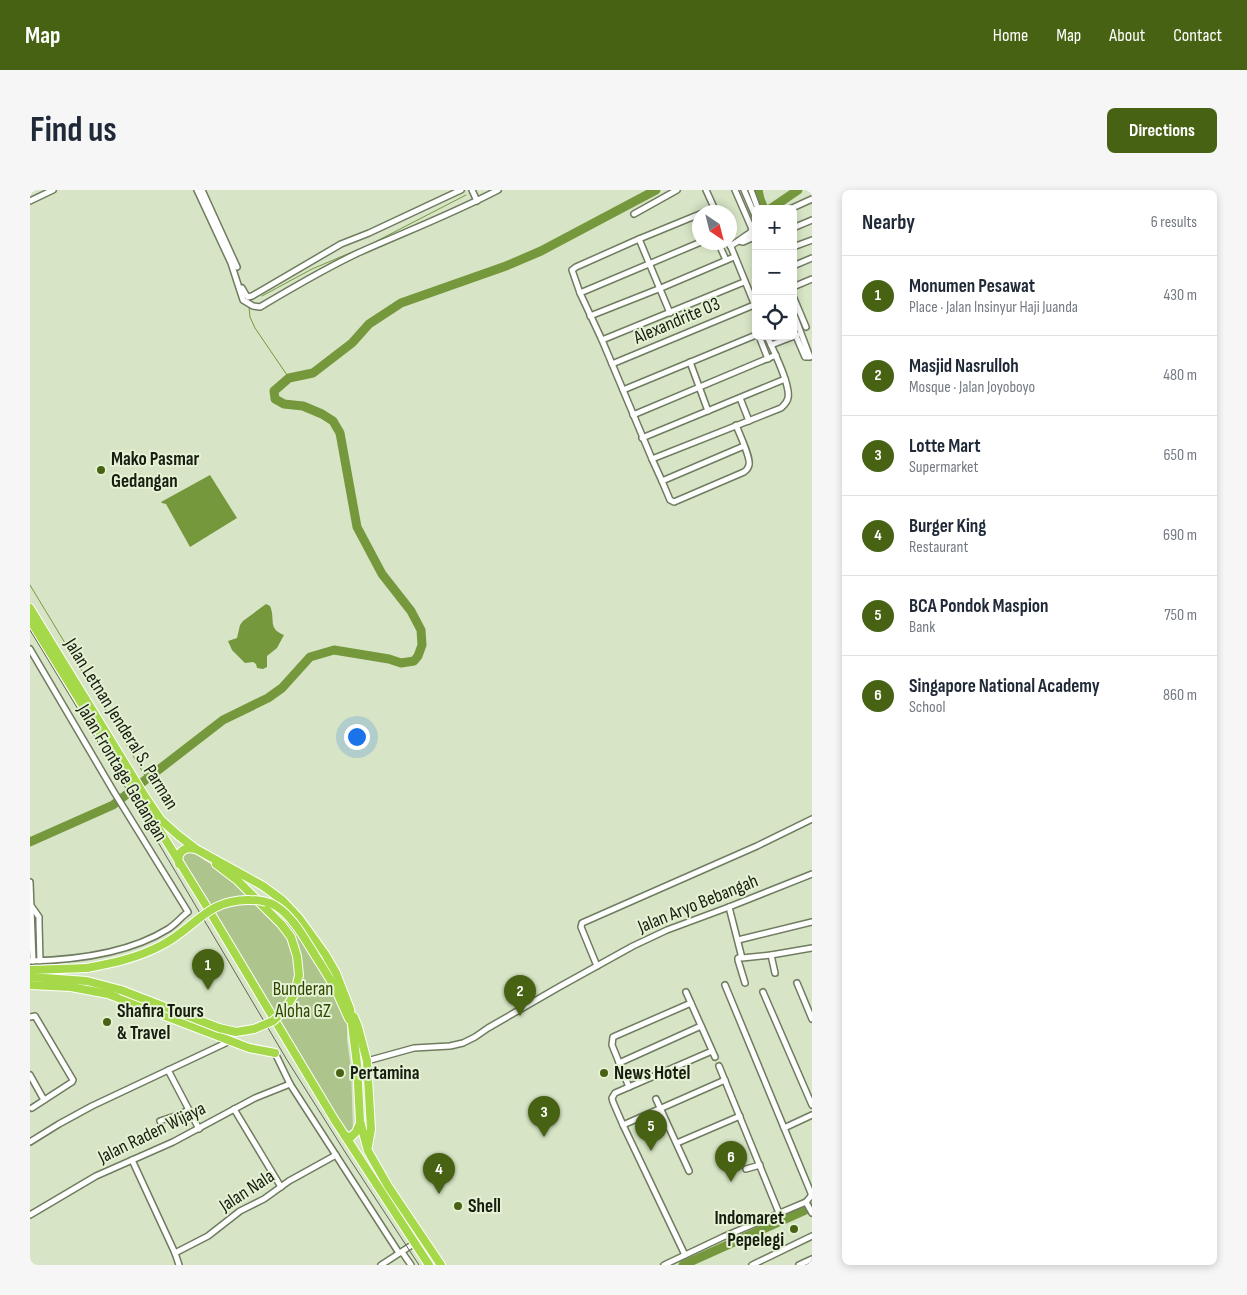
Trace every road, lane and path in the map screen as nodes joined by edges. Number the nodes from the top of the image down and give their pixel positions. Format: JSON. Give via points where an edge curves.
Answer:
{"nodes":[{"id":1,"x":53,"y":190,"type":"edge"},
{"id":2,"x":197,"y":190,"type":"edge"},
{"id":3,"x":202,"y":190,"type":"edge"},
{"id":4,"x":461,"y":190,"type":"edge"},
{"id":5,"x":472,"y":190,"type":"edge"},
{"id":6,"x":498,"y":190,"type":"edge"},
{"id":7,"x":677,"y":190,"type":"edge"},
{"id":8,"x":706,"y":190,"type":"edge"},
{"id":9,"x":735,"y":190,"type":"edge"},
{"id":10,"x":744,"y":190,"type":"edge"},
{"id":11,"x":750,"y":190,"type":"edge"},
{"id":12,"x":670,"y":192,"type":"edge"},
{"id":13,"x":476,"y":199,"type":"junction"},
{"id":14,"x":812,"y":200,"type":"edge"},
{"id":15,"x":30,"y":201,"type":"edge"},
{"id":16,"x":713,"y":205,"type":"edge"},
{"id":17,"x":756,"y":205,"type":"edge"},
{"id":18,"x":797,"y":206,"type":"edge"},
{"id":19,"x":752,"y":209,"type":"edge"},
{"id":20,"x":634,"y":214,"type":"dead end"},
{"id":21,"x":692,"y":217,"type":"edge"},
{"id":22,"x":812,"y":220,"type":"edge"},
{"id":23,"x":797,"y":226,"type":"edge"},
{"id":24,"x":752,"y":231,"type":"edge"},
{"id":25,"x":752,"y":234,"type":"edge"},
{"id":26,"x":639,"y":239,"type":"junction"},
{"id":27,"x":812,"y":240,"type":"edge"},
{"id":28,"x":737,"y":242,"type":"edge"},
{"id":29,"x":692,"y":246,"type":"edge"},
{"id":30,"x":797,"y":246,"type":"edge"},
{"id":31,"x":722,"y":250,"type":"edge"},
{"id":32,"x":731,"y":250,"type":"edge"},
{"id":33,"x":734,"y":257,"type":"junction"},
{"id":34,"x":812,"y":258,"type":"edge"},
{"id":35,"x":726,"y":260,"type":"junction"},
{"id":36,"x":649,"y":264,"type":"junction"},
{"id":37,"x":797,"y":264,"type":"edge"},
{"id":38,"x":812,"y":279,"type":"edge"},
{"id":39,"x":744,"y":282,"type":"junction"},
{"id":40,"x":797,"y":285,"type":"edge"},
{"id":41,"x":661,"y":288,"type":"junction"},
{"id":42,"x":580,"y":293,"type":"junction"},
{"id":43,"x":752,"y":300,"type":"edge"},
{"id":44,"x":797,"y":306,"type":"edge"},
{"id":45,"x":752,"y":308,"type":"edge"},
{"id":46,"x":670,"y":313,"type":"junction"},
{"id":47,"x":590,"y":316,"type":"junction"},
{"id":48,"x":797,"y":321,"type":"edge"},
{"id":49,"x":806,"y":327,"type":"dead end"},
{"id":50,"x":802,"y":333,"type":"junction"},
{"id":51,"x":797,"y":336,"type":"edge"},
{"id":52,"x":752,"y":337,"type":"edge"},
{"id":53,"x":797,"y":338,"type":"edge"},
{"id":54,"x":602,"y":340,"type":"junction"},
{"id":55,"x":759,"y":340,"type":"edge"},
{"id":56,"x":769,"y":340,"type":"edge"},
{"id":57,"x":785,"y":340,"type":"edge"},
{"id":58,"x":771,"y":345,"type":"junction"},
{"id":59,"x":776,"y":356,"type":"junction"},
{"id":60,"x":811,"y":357,"type":"edge"},
{"id":61,"x":768,"y":358,"type":"junction"},
{"id":62,"x":690,"y":362,"type":"junction"},
{"id":63,"x":612,"y":364,"type":"junction"},
{"id":64,"x":785,"y":379,"type":"junction"},
{"id":65,"x":699,"y":388,"type":"junction"},
{"id":66,"x":623,"y":390,"type":"junction"},
{"id":67,"x":740,"y":398,"type":"junction"},
{"id":68,"x":708,"y":411,"type":"junction"},
{"id":69,"x":633,"y":415,"type":"junction"},
{"id":70,"x":749,"y":420,"type":"junction"},
{"id":71,"x":736,"y":425,"type":"junction"},
{"id":72,"x":642,"y":438,"type":"junction"},
{"id":73,"x":744,"y":446,"type":"junction"},
{"id":74,"x":652,"y":459,"type":"junction"},
{"id":75,"x":662,"y":481,"type":"junction"},
{"id":76,"x":30,"y":608,"type":"edge"},
{"id":77,"x":30,"y":620,"type":"edge"},
{"id":78,"x":30,"y":650,"type":"edge"},
{"id":79,"x":133,"y":782,"type":"junction"},
{"id":80,"x":139,"y":791,"type":"junction"},
{"id":81,"x":812,"y":819,"type":"edge"},
{"id":82,"x":198,"y":851,"type":"junction"},
{"id":83,"x":180,"y":866,"type":"junction"},
{"id":84,"x":812,"y":874,"type":"edge"},
{"id":85,"x":30,"y":882,"type":"edge"},
{"id":86,"x":31,"y":907,"type":"junction"},
{"id":87,"x":729,"y":907,"type":"junction"},
{"id":88,"x":812,"y":922,"type":"edge"},
{"id":89,"x":738,"y":940,"type":"junction"},
{"id":90,"x":812,"y":948,"type":"edge"},
{"id":91,"x":771,"y":955,"type":"junction"},
{"id":92,"x":742,"y":958,"type":"junction"},
{"id":93,"x":31,"y":961,"type":"edge"},
{"id":94,"x":40,"y":961,"type":"junction"},
{"id":95,"x":598,"y":966,"type":"junction"},
{"id":96,"x":30,"y":970,"type":"edge"},
{"id":97,"x":774,"y":973,"type":"dead end"},
{"id":98,"x":30,"y":977,"type":"edge"},
{"id":99,"x":745,"y":982,"type":"dead end"},
{"id":100,"x":797,"y":983,"type":"dead end"},
{"id":101,"x":30,"y":985,"type":"edge"},
{"id":102,"x":724,"y":985,"type":"dead end"},
{"id":103,"x":686,"y":992,"type":"dead end"},
{"id":104,"x":763,"y":992,"type":"dead end"},
{"id":105,"x":691,"y":1003,"type":"junction"},
{"id":106,"x":350,"y":1009,"type":"junction"},
{"id":107,"x":30,"y":1016,"type":"edge"},
{"id":108,"x":812,"y":1019,"type":"edge"},
{"id":109,"x":352,"y":1026,"type":"junction"},
{"id":110,"x":701,"y":1026,"type":"junction"},
{"id":111,"x":230,"y":1041,"type":"junction"},
{"id":112,"x":712,"y":1051,"type":"junction"},
{"id":113,"x":275,"y":1053,"type":"joint"},
{"id":114,"x":715,"y":1057,"type":"dead end"},
{"id":115,"x":367,"y":1061,"type":"junction"},
{"id":116,"x":619,"y":1062,"type":"junction"},
{"id":117,"x":719,"y":1066,"type":"dead end"},
{"id":118,"x":168,"y":1070,"type":"junction"},
{"id":119,"x":30,"y":1075,"type":"edge"},
{"id":120,"x":725,"y":1080,"type":"junction"},
{"id":121,"x":290,"y":1084,"type":"junction"},
{"id":122,"x":629,"y":1087,"type":"junction"},
{"id":123,"x":656,"y":1099,"type":"dead end"},
{"id":124,"x":44,"y":1100,"type":"junction"},
{"id":125,"x":812,"y":1105,"type":"edge"},
{"id":126,"x":32,"y":1108,"type":"dead end"},
{"id":127,"x":661,"y":1108,"type":"junction"},
{"id":128,"x":234,"y":1109,"type":"junction"},
{"id":129,"x":189,"y":1110,"type":"junction"},
{"id":130,"x":812,"y":1115,"type":"edge"},
{"id":131,"x":740,"y":1116,"type":"junction"},
{"id":132,"x":160,"y":1121,"type":"dead end"},
{"id":133,"x":360,"y":1121,"type":"junction"},
{"id":134,"x":624,"y":1125,"type":"junction"},
{"id":135,"x":784,"y":1128,"type":"junction"},
{"id":136,"x":199,"y":1129,"type":"junction"},
{"id":137,"x":345,"y":1136,"type":"junction"},
{"id":138,"x":30,"y":1142,"type":"edge"},
{"id":139,"x":677,"y":1143,"type":"junction"},
{"id":140,"x":368,"y":1150,"type":"junction"},
{"id":141,"x":336,"y":1156,"type":"junction"},
{"id":142,"x":358,"y":1156,"type":"junction"},
{"id":143,"x":132,"y":1160,"type":"junction"},
{"id":144,"x":760,"y":1165,"type":"junction"},
{"id":145,"x":746,"y":1169,"type":"dead end"},
{"id":146,"x":689,"y":1171,"type":"dead end"},
{"id":147,"x":281,"y":1187,"type":"junction"},
{"id":148,"x":811,"y":1193,"type":"edge"},
{"id":149,"x":810,"y":1208,"type":"edge"},
{"id":150,"x":780,"y":1213,"type":"junction"},
{"id":151,"x":30,"y":1215,"type":"edge"},
{"id":152,"x":812,"y":1236,"type":"edge"},
{"id":153,"x":415,"y":1243,"type":"junction"},
{"id":154,"x":175,"y":1253,"type":"junction"},
{"id":155,"x":401,"y":1253,"type":"junction"},
{"id":156,"x":685,"y":1254,"type":"junction"},
{"id":157,"x":812,"y":1259,"type":"edge"},
{"id":158,"x":667,"y":1264,"type":"edge"},
{"id":159,"x":179,"y":1265,"type":"edge"},
{"id":160,"x":381,"y":1265,"type":"edge"},
{"id":161,"x":411,"y":1265,"type":"edge"},
{"id":162,"x":429,"y":1265,"type":"edge"},
{"id":163,"x":441,"y":1265,"type":"edge"},
{"id":164,"x":752,"y":1265,"type":"edge"},
{"id":165,"x":799,"y":1265,"type":"edge"}],
"edges":[{"from":1,"to":15,"type":"street"},
{"from":2,"to":13,"type":"street","via":[[236,274],[241,296],[256,307],[327,268]]},
{"from":3,"to":4,"type":"street","via":[[248,297],[341,244]]},
{"from":5,"to":13,"type":"street"},
{"from":6,"to":13,"type":"street"},
{"from":7,"to":12,"type":"street"},
{"from":8,"to":16,"type":"street"},
{"from":9,"to":24,"type":"street"},
{"from":10,"to":19,"type":"street"},
{"from":11,"to":17,"type":"street"},
{"from":12,"to":20,"type":"street"},
{"from":14,"to":18,"type":"street"},
{"from":21,"to":26,"type":"street"},
{"from":22,"to":23,"type":"street"},
{"from":25,"to":28,"type":"street","via":[[743,242]]},
{"from":26,"to":36,"type":"street"},
{"from":26,"to":42,"type":"street","via":[[573,269]]},
{"from":27,"to":30,"type":"street"},
{"from":29,"to":36,"type":"street"},
{"from":31,"to":35,"type":"street"},
{"from":32,"to":33,"type":"street"},
{"from":33,"to":35,"type":"street"},
{"from":33,"to":39,"type":"street"},
{"from":34,"to":37,"type":"street"},
{"from":35,"to":41,"type":"street"},
{"from":36,"to":41,"type":"street"},
{"from":36,"to":42,"type":"street"},
{"from":38,"to":40,"type":"street"},
{"from":39,"to":43,"type":"street"},
{"from":39,"to":46,"type":"street"},
{"from":41,"to":46,"type":"street"},
{"from":41,"to":47,"type":"street"},
{"from":42,"to":47,"type":"street"},
{"from":44,"to":49,"type":"street"},
{"from":45,"to":63,"type":"street","name":"Alexandrite 03"},
{"from":46,"to":54,"type":"street"},
{"from":47,"to":54,"type":"street"},
{"from":48,"to":50,"type":"street"},
{"from":50,"to":51,"type":"street"},
{"from":50,"to":60,"type":"street"},
{"from":52,"to":62,"type":"street"},
{"from":53,"to":60,"type":"street","via":[[805,358]]},
{"from":54,"to":63,"type":"street"},
{"from":55,"to":61,"type":"street"},
{"from":56,"to":58,"type":"street"},
{"from":57,"to":58,"type":"street"},
{"from":58,"to":59,"type":"street"},
{"from":59,"to":61,"type":"street"},
{"from":59,"to":64,"type":"street"},
{"from":61,"to":65,"type":"street"},
{"from":62,"to":65,"type":"street"},
{"from":62,"to":66,"type":"street"},
{"from":63,"to":66,"type":"street"},
{"from":64,"to":67,"type":"street"},
{"from":64,"to":70,"type":"street","via":[[788,399],[785,405]]},
{"from":65,"to":68,"type":"street"},
{"from":65,"to":69,"type":"street"},
{"from":66,"to":69,"type":"street"},
{"from":67,"to":68,"type":"street"},
{"from":67,"to":70,"type":"street"},
{"from":68,"to":72,"type":"street"},
{"from":69,"to":72,"type":"street"},
{"from":70,"to":71,"type":"street"},
{"from":71,"to":73,"type":"street"},
{"from":71,"to":74,"type":"street"},
{"from":72,"to":74,"type":"street"},
{"from":73,"to":75,"type":"street"},
{"from":73,"to":75,"type":"street","via":[[749,460],[748,469],[674,502]]},
{"from":74,"to":75,"type":"street"},
{"from":76,"to":79,"type":"highway","name":"Jalan Letnan Jenderal S. Parman"},
{"from":77,"to":79,"type":"highway","name":"Jalan Letnan Jenderal S. Parman"},
{"from":78,"to":94,"type":"street","name":"Jalan Frontage Gedangan","via":[[188,912],[166,930],[113,952]]},
{"from":79,"to":80,"type":"highway","name":"Jalan Letnan Jenderal S. Parman"},
{"from":80,"to":82,"type":"highway","name":"Jalan Letnan Jenderal S. Parman","via":[[161,820]]},
{"from":80,"to":83,"type":"highway","name":"Jalan Letnan Jenderal S. Parman"},
{"from":81,"to":95,"type":"street","via":[[584,922],[581,926]]},
{"from":82,"to":83,"type":"highway","via":[[188,848],[181,851],[178,858]]},
{"from":82,"to":98,"type":"highway","bridge":true,"via":[[237,880],[292,937],[299,975],[295,993],[273,1021],[236,1032],[121,990],[87,981]]},
{"from":82,"to":106,"type":"highway","name":"Jalan Letnan Jenderal S. Parman","via":[[263,886],[290,908],[336,973]]},
{"from":83,"to":137,"type":"highway","name":"Jalan Letnan Jenderal S. Parman"},
{"from":84,"to":87,"type":"street","name":"Jalan Aryo Bebangah"},
{"from":85,"to":86,"type":"street"},
{"from":86,"to":93,"type":"street"},
{"from":86,"to":94,"type":"street","via":[[38,917]]},
{"from":87,"to":89,"type":"street"},
{"from":87,"to":95,"type":"street","name":"Jalan Aryo Bebangah","via":[[667,930]]},
{"from":88,"to":89,"type":"street"},
{"from":89,"to":92,"type":"street"},
{"from":90,"to":91,"type":"street"},
{"from":91,"to":92,"type":"street"},
{"from":91,"to":97,"type":"street"},
{"from":92,"to":99,"type":"street","via":[[738,960]]},
{"from":93,"to":94,"type":"street"},
{"from":95,"to":115,"type":"street","name":"Jalan Aryo Bebangah","via":[[463,1043],[414,1048]]},
{"from":96,"to":109,"type":"highway","bridge":true,"via":[[87,968],[135,957],[162,945],[216,906],[237,900],[263,900],[286,914],[297,927],[334,986]]},
{"from":100,"to":108,"type":"street"},
{"from":101,"to":111,"type":"highway","via":[[71,987],[108,994]]},
{"from":102,"to":135,"type":"street"},
{"from":103,"to":105,"type":"street"},
{"from":104,"to":125,"type":"street"},
{"from":105,"to":110,"type":"street"},
{"from":105,"to":116,"type":"street","via":[[613,1037],[612,1044]]},
{"from":106,"to":109,"type":"highway","name":"Jalan Letnan Jenderal S. Parman"},
{"from":106,"to":115,"type":"highway"},
{"from":107,"to":124,"type":"street","via":[[35,1016],[73,1080]]},
{"from":109,"to":133,"type":"highway","name":"Jalan Letnan Jenderal S. Parman"},
{"from":110,"to":112,"type":"street"},
{"from":110,"to":116,"type":"street"},
{"from":111,"to":113,"type":"highway"},
{"from":111,"to":118,"type":"street"},
{"from":112,"to":114,"type":"street"},
{"from":112,"to":122,"type":"street"},
{"from":113,"to":121,"type":"street"},
{"from":115,"to":140,"type":"highway","via":[[371,1128]]},
{"from":116,"to":122,"type":"street"},
{"from":117,"to":120,"type":"street"},
{"from":118,"to":129,"type":"street"},
{"from":118,"to":138,"type":"street","via":[[92,1106]]},
{"from":119,"to":124,"type":"street"},
{"from":120,"to":127,"type":"street"},
{"from":120,"to":131,"type":"street"},
{"from":121,"to":128,"type":"street","name":"Jalan Raden Wijaya"},
{"from":121,"to":141,"type":"street"},
{"from":122,"to":134,"type":"street","via":[[615,1093],[612,1098]]},
{"from":123,"to":127,"type":"street"},
{"from":124,"to":126,"type":"street"},
{"from":127,"to":134,"type":"street"},
{"from":127,"to":139,"type":"street"},
{"from":128,"to":136,"type":"street","name":"Jalan Raden Wijaya"},
{"from":128,"to":147,"type":"street"},
{"from":129,"to":132,"type":"street"},
{"from":129,"to":136,"type":"street"},
{"from":130,"to":135,"type":"street"},
{"from":131,"to":139,"type":"street"},
{"from":131,"to":144,"type":"street"},
{"from":133,"to":137,"type":"highway","via":[[355,1134]]},
{"from":133,"to":140,"type":"highway","name":"Jalan Letnan Jenderal S. Parman"},
{"from":134,"to":156,"type":"street"},
{"from":135,"to":148,"type":"street"},
{"from":136,"to":143,"type":"street","name":"Jalan Raden Wijaya"},
{"from":137,"to":142,"type":"highway","name":"Jalan Letnan Jenderal S. Parman"},
{"from":139,"to":146,"type":"street"},
{"from":140,"to":142,"type":"highway","via":[[358,1145]]},
{"from":140,"to":163,"type":"highway","name":"Jalan Letnan Jenderal S. Parman"},
{"from":141,"to":147,"type":"street","name":"Jalan Nala"},
{"from":141,"to":155,"type":"street"},
{"from":142,"to":153,"type":"highway","name":"Jalan Letnan Jenderal S. Parman"},
{"from":143,"to":151,"type":"street","name":"Jalan Raden Wijaya","via":[[96,1176]]},
{"from":143,"to":154,"type":"street"},
{"from":144,"to":145,"type":"street"},
{"from":144,"to":150,"type":"street"},
{"from":147,"to":154,"type":"street","name":"Jalan Nala","via":[[240,1211],[208,1236]]},
{"from":148,"to":149,"type":"street"},
{"from":149,"to":150,"type":"street"},
{"from":150,"to":156,"type":"street"},
{"from":152,"to":164,"type":"street"},
{"from":153,"to":155,"type":"street"},
{"from":153,"to":162,"type":"highway","name":"Jalan Letnan Jenderal S. Parman"},
{"from":154,"to":159,"type":"street"},
{"from":155,"to":160,"type":"street"},
{"from":155,"to":161,"type":"street"},
{"from":156,"to":158,"type":"street"},
{"from":157,"to":165,"type":"street"}]}
